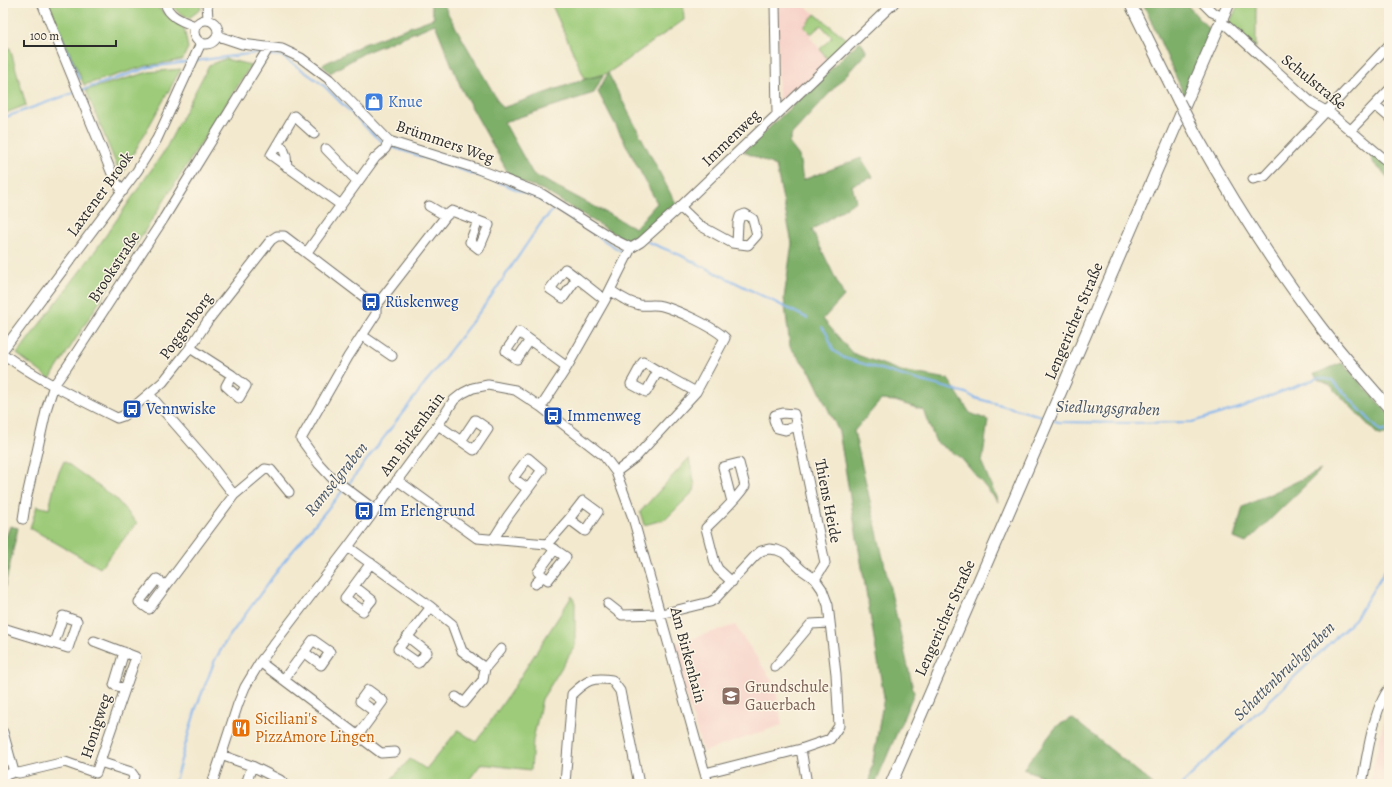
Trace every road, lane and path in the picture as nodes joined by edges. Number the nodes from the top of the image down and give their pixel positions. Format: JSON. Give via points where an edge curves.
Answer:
{"nodes":[{"id":1,"x":42,"y":3,"type":"edge"},
{"id":2,"x":165,"y":3,"type":"edge"},
{"id":3,"x":207,"y":3,"type":"edge"},
{"id":4,"x":775,"y":3,"type":"edge"},
{"id":5,"x":894,"y":3,"type":"edge"},
{"id":6,"x":1202,"y":3,"type":"edge"},
{"id":7,"x":1229,"y":3,"type":"edge"},
{"id":8,"x":1130,"y":4,"type":"edge"},
{"id":9,"x":208,"y":19,"type":"junction"},
{"id":10,"x":1222,"y":20,"type":"junction"},
{"id":11,"x":195,"y":26,"type":"junction"},
{"id":12,"x":218,"y":36,"type":"junction"},
{"id":13,"x":201,"y":43,"type":"junction"},
{"id":14,"x":1389,"y":45,"type":"edge"},
{"id":15,"x":268,"y":48,"type":"junction"},
{"id":16,"x":1389,"y":90,"type":"edge"},
{"id":17,"x":1375,"y":105,"type":"junction"},
{"id":18,"x":1327,"y":112,"type":"junction"},
{"id":19,"x":777,"y":114,"type":"junction"},
{"id":20,"x":1389,"y":117,"type":"edge"},
{"id":21,"x":1350,"y":131,"type":"junction"},
{"id":22,"x":314,"y":134,"type":"dead end"},
{"id":23,"x":387,"y":144,"type":"junction"},
{"id":24,"x":326,"y":149,"type":"dead end"},
{"id":25,"x":1389,"y":163,"type":"edge"},
{"id":26,"x":1253,"y":179,"type":"dead end"},
{"id":27,"x":358,"y":182,"type":"junction"},
{"id":28,"x":123,"y":191,"type":"junction"},
{"id":29,"x":341,"y":205,"type":"junction"},
{"id":30,"x":429,"y":206,"type":"dead end"},
{"id":31,"x":680,"y":207,"type":"junction"},
{"id":32,"x":446,"y":216,"type":"junction"},
{"id":33,"x":478,"y":221,"type":"dead end"},
{"id":34,"x":737,"y":243,"type":"dead end"},
{"id":35,"x":631,"y":248,"type":"junction"},
{"id":36,"x":307,"y":252,"type":"junction"},
{"id":37,"x":577,"y":278,"type":"dead end"},
{"id":38,"x":610,"y":290,"type":"junction"},
{"id":39,"x":605,"y":300,"type":"junction"},
{"id":40,"x":376,"y":306,"type":"junction"},
{"id":41,"x":362,"y":336,"type":"junction"},
{"id":42,"x":530,"y":340,"type":"dead end"},
{"id":43,"x":190,"y":348,"type":"junction"},
{"id":44,"x":3,"y":350,"type":"edge"},
{"id":45,"x":3,"y":354,"type":"edge"},
{"id":46,"x":392,"y":356,"type":"dead end"},
{"id":47,"x":568,"y":367,"type":"junction"},
{"id":48,"x":658,"y":371,"type":"dead end"},
{"id":49,"x":232,"y":375,"type":"dead end"},
{"id":50,"x":54,"y":385,"type":"junction"},
{"id":51,"x":696,"y":392,"type":"junction"},
{"id":52,"x":149,"y":394,"type":"junction"},
{"id":53,"x":541,"y":407,"type":"junction"},
{"id":54,"x":1389,"y":408,"type":"edge"},
{"id":55,"x":438,"y":425,"type":"junction"},
{"id":56,"x":797,"y":426,"type":"dead end"},
{"id":57,"x":461,"y":441,"type":"dead end"},
{"id":58,"x":616,"y":472,"type":"junction"},
{"id":59,"x":397,"y":480,"type":"junction"},
{"id":60,"x":528,"y":489,"type":"dead end"},
{"id":61,"x":288,"y":492,"type":"dead end"},
{"id":62,"x":234,"y":495,"type":"junction"},
{"id":63,"x":732,"y":502,"type":"dead end"},
{"id":64,"x":375,"y":510,"type":"junction"},
{"id":65,"x":569,"y":518,"type":"dead end"},
{"id":66,"x":24,"y":519,"type":"dead end"},
{"id":67,"x":493,"y":540,"type":"junction"},
{"id":68,"x":348,"y":547,"type":"junction"},
{"id":69,"x":551,"y":547,"type":"junction"},
{"id":70,"x":372,"y":563,"type":"junction"},
{"id":71,"x":543,"y":576,"type":"junction"},
{"id":72,"x":815,"y":580,"type":"junction"},
{"id":73,"x":732,"y":582,"type":"junction"},
{"id":74,"x":535,"y":584,"type":"dead end"},
{"id":75,"x":166,"y":586,"type":"dead end"},
{"id":76,"x":354,"y":586,"type":"dead end"},
{"id":77,"x":608,"y":604,"type":"dead end"},
{"id":78,"x":430,"y":607,"type":"junction"},
{"id":79,"x":661,"y":614,"type":"junction"},
{"id":80,"x":830,"y":623,"type":"junction"},
{"id":81,"x":3,"y":628,"type":"edge"},
{"id":82,"x":408,"y":637,"type":"dead end"},
{"id":83,"x":94,"y":641,"type":"dead end"},
{"id":84,"x":54,"y":643,"type":"dead end"},
{"id":85,"x":501,"y":649,"type":"dead end"},
{"id":86,"x":304,"y":652,"type":"dead end"},
{"id":87,"x":260,"y":662,"type":"junction"},
{"id":88,"x":775,"y":667,"type":"dead end"},
{"id":89,"x":486,"y":668,"type":"junction"},
{"id":90,"x":284,"y":679,"type":"junction"},
{"id":91,"x":1389,"y":689,"type":"edge"},
{"id":92,"x":456,"y":697,"type":"dead end"},
{"id":93,"x":375,"y":712,"type":"dead end"},
{"id":94,"x":3,"y":732,"type":"edge"},
{"id":95,"x":358,"y":735,"type":"junction"},
{"id":96,"x":800,"y":749,"type":"junction"},
{"id":97,"x":395,"y":752,"type":"dead end"},
{"id":98,"x":221,"y":755,"type":"junction"},
{"id":99,"x":100,"y":762,"type":"junction"},
{"id":100,"x":252,"y":766,"type":"junction"},
{"id":101,"x":14,"y":772,"type":"junction"},
{"id":102,"x":705,"y":773,"type":"junction"},
{"id":103,"x":3,"y":776,"type":"edge"},
{"id":104,"x":132,"y":784,"type":"edge"},
{"id":105,"x":212,"y":784,"type":"edge"},
{"id":106,"x":246,"y":784,"type":"edge"},
{"id":107,"x":284,"y":784,"type":"edge"},
{"id":108,"x":565,"y":784,"type":"edge"},
{"id":109,"x":639,"y":784,"type":"edge"},
{"id":110,"x":708,"y":784,"type":"edge"},
{"id":111,"x":807,"y":784,"type":"edge"},
{"id":112,"x":891,"y":784,"type":"edge"},
{"id":113,"x":1362,"y":784,"type":"edge"}],
"edges":[{"from":1,"to":28,"type":"street","via":[[115,181]]},
{"from":2,"to":11,"type":"street","via":[[167,10],[174,16]]},
{"from":3,"to":9,"type":"street"},
{"from":4,"to":19,"type":"street"},
{"from":5,"to":19,"type":"street","name":"Immenweg"},
{"from":6,"to":10,"type":"street","name":"Schulstraße"},
{"from":7,"to":10,"type":"main road","name":"Lengericher Straße"},
{"from":8,"to":54,"type":"main road","bridge":true,"via":[[1196,135],[1275,264],[1320,327]]},
{"from":9,"to":11,"type":"street"},
{"from":9,"to":12,"type":"street","via":[[214,21],[217,26]]},
{"from":10,"to":18,"type":"street","name":"Schulstraße","via":[[1312,103]]},
{"from":10,"to":112,"type":"main road","name":"Lengericher Straße"},
{"from":11,"to":13,"type":"street","via":[[194,36]]},
{"from":12,"to":13,"type":"street","via":[[214,42]]},
{"from":12,"to":15,"type":"street","name":"Brümmers Weg","via":[[242,44]]},
{"from":13,"to":28,"type":"street","name":"Laxtener Brook","via":[[157,140]]},
{"from":14,"to":18,"type":"street"},
{"from":15,"to":23,"type":"street","name":"Brümmers Weg","via":[[282,49],[301,58],[329,79]]},
{"from":15,"to":50,"type":"street","name":"Brookstraße","via":[[164,218]]},
{"from":16,"to":17,"type":"street"},
{"from":17,"to":20,"type":"street"},
{"from":17,"to":21,"type":"street"},
{"from":18,"to":21,"type":"street","name":"Schulstraße"},
{"from":18,"to":26,"type":"street","via":[[1265,176]]},
{"from":19,"to":31,"type":"street","name":"Immenweg"},
{"from":21,"to":25,"type":"street","name":"Schulstraße"},
{"from":22,"to":29,"type":"street","via":[[294,116],[271,155]]},
{"from":23,"to":27,"type":"street"},
{"from":23,"to":35,"type":"street","name":"Brümmers Weg","via":[[484,171],[542,194]]},
{"from":24,"to":27,"type":"street"},
{"from":27,"to":29,"type":"street"},
{"from":28,"to":44,"type":"street","name":"Laxtener Brook"},
{"from":29,"to":36,"type":"street"},
{"from":30,"to":32,"type":"street"},
{"from":31,"to":34,"type":"street","via":[[699,225],[732,243]]},
{"from":31,"to":35,"type":"street","name":"Immenweg"},
{"from":32,"to":33,"type":"street","via":[[452,211]]},
{"from":32,"to":40,"type":"street"},
{"from":35,"to":38,"type":"street","name":"Immenweg"},
{"from":36,"to":40,"type":"street","name":"Poggenborg"},
{"from":36,"to":43,"type":"street","name":"Poggenborg","via":[[284,236],[271,240],[209,319]]},
{"from":37,"to":39,"type":"street"},
{"from":38,"to":39,"type":"street","name":"Immenweg"},
{"from":38,"to":51,"type":"street","via":[[639,305],[661,306],[697,321],[725,338]]},
{"from":39,"to":47,"type":"street","name":"Immenweg"},
{"from":40,"to":41,"type":"street","via":[[376,314]]},
{"from":41,"to":46,"type":"street"},
{"from":41,"to":64,"type":"street","via":[[301,439],[331,477]]},
{"from":42,"to":47,"type":"street"},
{"from":43,"to":49,"type":"street"},
{"from":43,"to":52,"type":"street","name":"Poggenborg","via":[[163,382]]},
{"from":45,"to":50,"type":"street","name":"Poggenborg"},
{"from":47,"to":53,"type":"street","name":"Immenweg"},
{"from":48,"to":51,"type":"street"},
{"from":50,"to":52,"type":"street","name":"Poggenborg","via":[[117,418]]},
{"from":50,"to":66,"type":"street","name":"Brookstraße","via":[[26,500]]},
{"from":51,"to":58,"type":"street","via":[[636,456]]},
{"from":52,"to":62,"type":"street","via":[[217,471]]},
{"from":53,"to":55,"type":"street","name":"Am Birkenhain","via":[[515,390],[488,385],[473,388],[454,400]]},
{"from":53,"to":58,"type":"street","name":"Am Birkenhain","via":[[604,456]]},
{"from":55,"to":57,"type":"street"},
{"from":55,"to":59,"type":"street","name":"Am Birkenhain"},
{"from":56,"to":72,"type":"street","name":"Thiens Heide","via":[[825,563]]},
{"from":58,"to":79,"type":"street","name":"Am Birkenhain","via":[[633,518]]},
{"from":59,"to":64,"type":"street","name":"Am Birkenhain"},
{"from":59,"to":67,"type":"street","via":[[477,538]]},
{"from":60,"to":67,"type":"street"},
{"from":61,"to":62,"type":"street","via":[[271,470],[265,469]]},
{"from":62,"to":75,"type":"street"},
{"from":63,"to":73,"type":"street","via":[[706,528],[715,563]]},
{"from":64,"to":68,"type":"street","name":"Am Birkenhain"},
{"from":65,"to":69,"type":"street"},
{"from":67,"to":69,"type":"street"},
{"from":68,"to":70,"type":"street"},
{"from":68,"to":87,"type":"street","name":"Am Birkenhain"},
{"from":69,"to":71,"type":"street","via":[[538,572]]},
{"from":69,"to":71,"type":"street","via":[[566,557],[548,580]]},
{"from":70,"to":76,"type":"street"},
{"from":70,"to":78,"type":"street"},
{"from":71,"to":74,"type":"street"},
{"from":72,"to":73,"type":"street","via":[[784,553],[769,550],[761,551],[755,556]]},
{"from":72,"to":80,"type":"street","via":[[822,589],[828,605]]},
{"from":73,"to":79,"type":"street","via":[[715,599]]},
{"from":77,"to":79,"type":"street","via":[[622,615]]},
{"from":78,"to":82,"type":"street"},
{"from":78,"to":89,"type":"street","via":[[452,624],[462,651]]},
{"from":79,"to":102,"type":"street","name":"Am Birkenhain"},
{"from":80,"to":88,"type":"street","via":[[811,624]]},
{"from":80,"to":96,"type":"street","via":[[839,726],[830,739]]},
{"from":81,"to":84,"type":"street"},
{"from":83,"to":99,"type":"street","name":"Honigweg","via":[[136,657]]},
{"from":85,"to":89,"type":"street"},
{"from":86,"to":90,"type":"street"},
{"from":87,"to":90,"type":"street"},
{"from":87,"to":98,"type":"street","name":"Am Birkenhain","via":[[245,687]]},
{"from":89,"to":92,"type":"street","via":[[482,680],[464,703]]},
{"from":90,"to":95,"type":"street"},
{"from":91,"to":113,"type":"street","via":[[1381,703]]},
{"from":93,"to":95,"type":"street"},
{"from":94,"to":101,"type":"street"},
{"from":95,"to":97,"type":"street","via":[[381,753]]},
{"from":96,"to":102,"type":"street"},
{"from":96,"to":111,"type":"street"},
{"from":98,"to":100,"type":"street"},
{"from":98,"to":105,"type":"street","name":"Am Birkenhain"},
{"from":99,"to":101,"type":"street","name":"Honigweg","via":[[96,773],[65,762]]},
{"from":99,"to":104,"type":"street","via":[[131,772],[134,776]]},
{"from":100,"to":106,"type":"street"},
{"from":100,"to":107,"type":"street"},
{"from":101,"to":103,"type":"street","name":"Honigweg"},
{"from":102,"to":110,"type":"street","name":"Am Birkenhain"},
{"from":108,"to":109,"type":"street","via":[[572,694],[584,683],[598,678],[612,680],[620,691]]}]}
